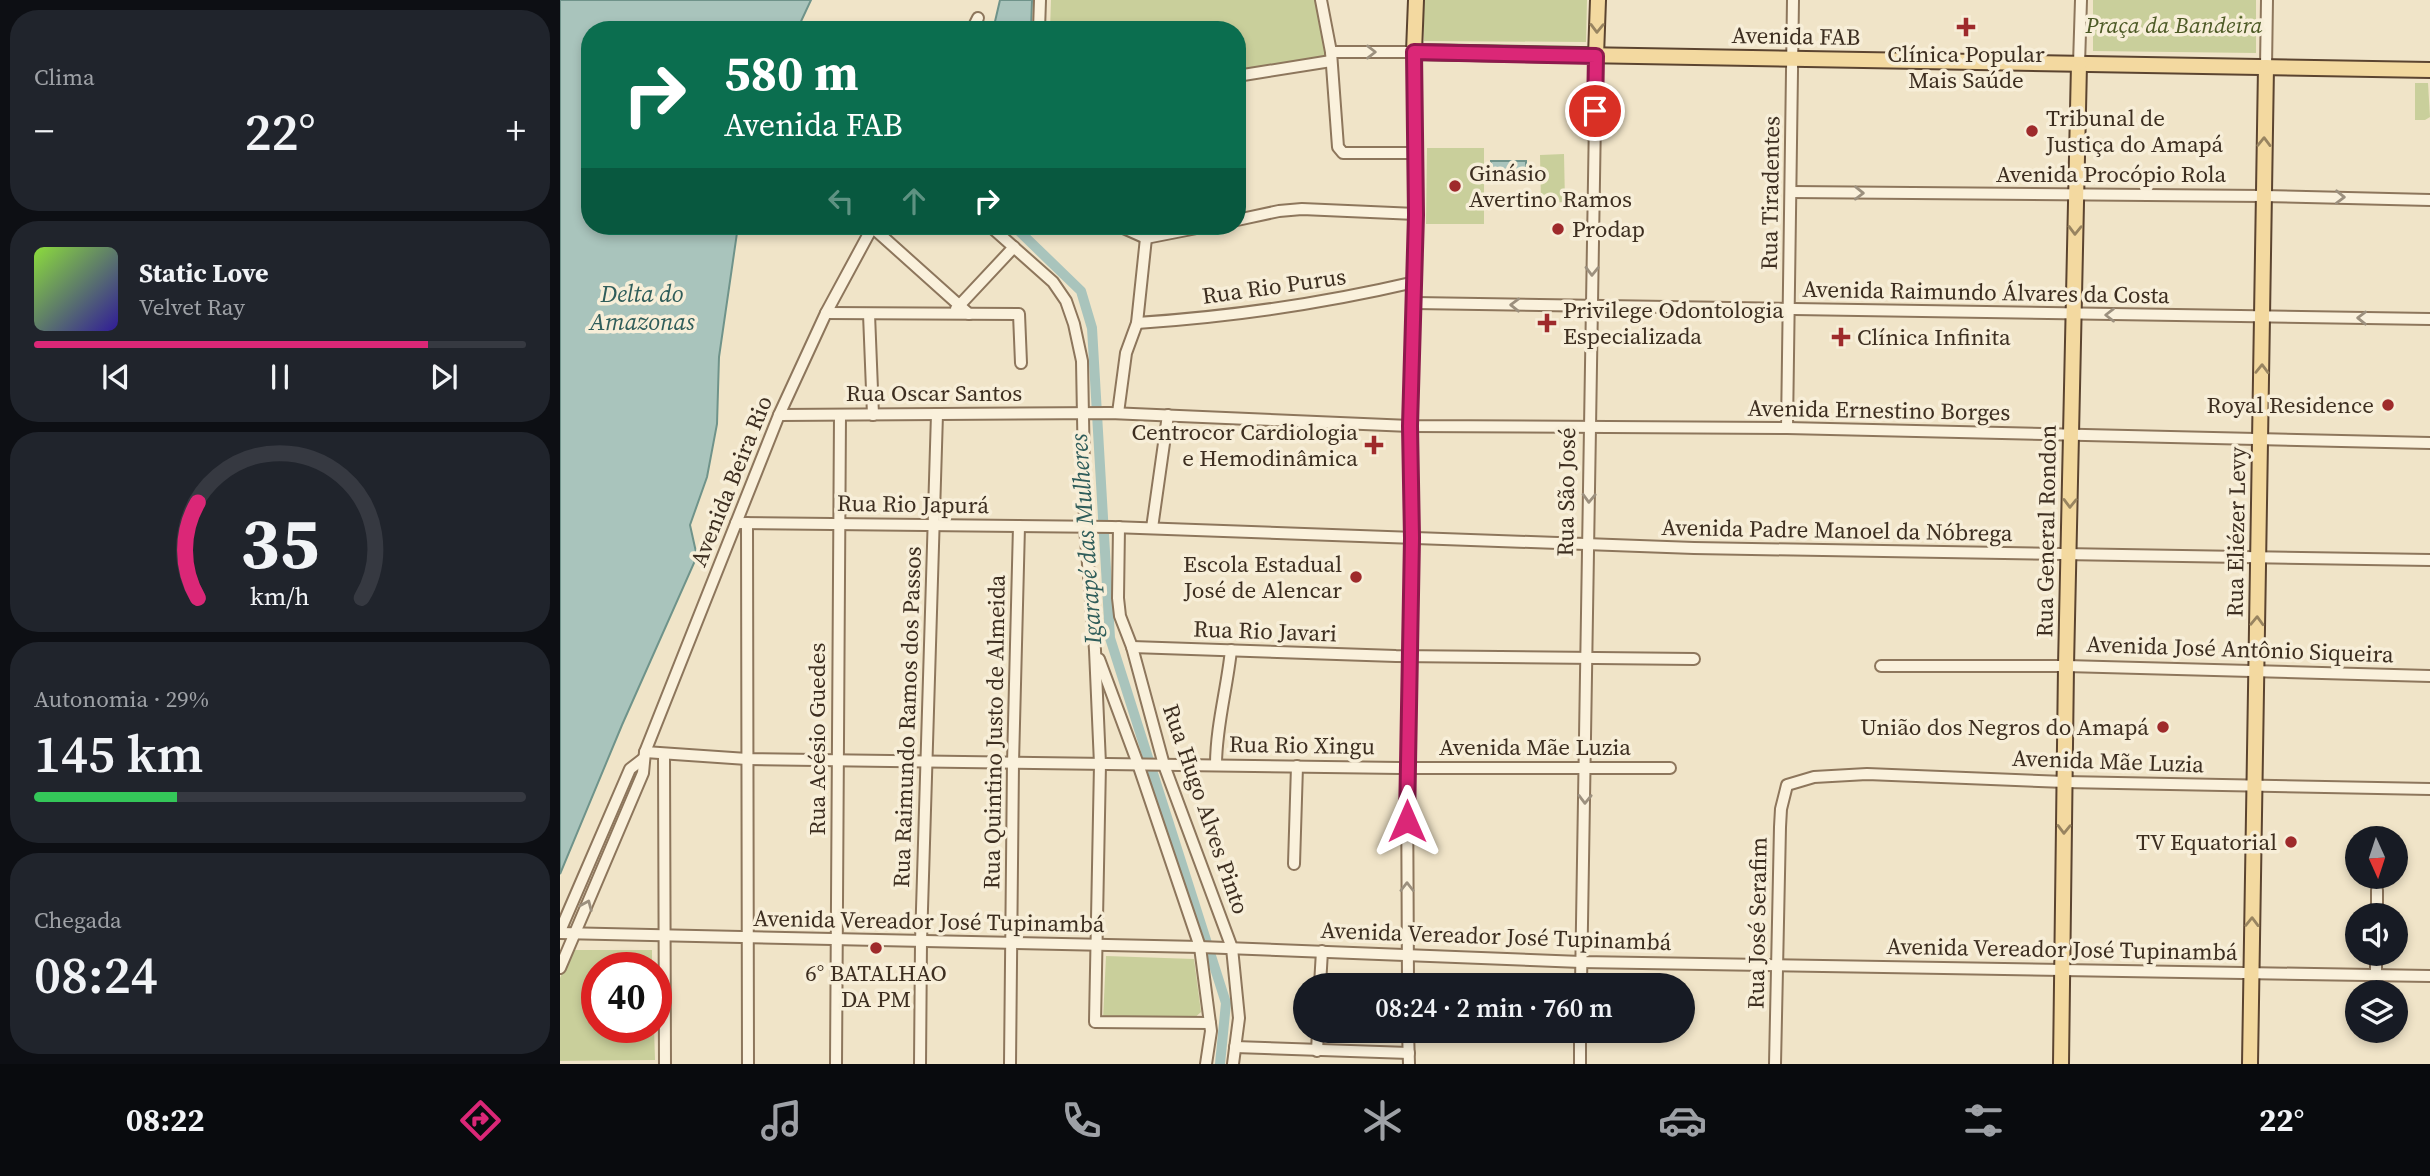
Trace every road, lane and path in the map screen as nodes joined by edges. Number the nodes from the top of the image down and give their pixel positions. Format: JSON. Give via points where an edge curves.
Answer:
{"nodes":[{"id":1,"x":1040,"y":0,"type":"edge"},
{"id":2,"x":1321,"y":0,"type":"edge"},
{"id":3,"x":1416,"y":0,"type":"edge"},
{"id":4,"x":1598,"y":0,"type":"edge"},
{"id":5,"x":1793,"y":0,"type":"edge"},
{"id":6,"x":2081,"y":0,"type":"edge"},
{"id":7,"x":2267,"y":0,"type":"edge"},
{"id":8,"x":978,"y":18,"type":"dead end"},
{"id":9,"x":976,"y":21,"type":"edge"},
{"id":10,"x":1039,"y":21,"type":"edge"},
{"id":11,"x":1414,"y":52,"type":"junction"},
{"id":12,"x":1331,"y":56,"type":"junction"},
{"id":13,"x":1596,"y":56,"type":"junction"},
{"id":14,"x":1792,"y":58,"type":"junction"},
{"id":15,"x":2079,"y":64,"type":"junction"},
{"id":16,"x":2266,"y":67,"type":"junction"},
{"id":17,"x":2430,"y":70,"type":"edge"},
{"id":18,"x":1246,"y":74,"type":"edge"},
{"id":19,"x":1415,"y":153,"type":"junction"},
{"id":20,"x":1791,"y":192,"type":"junction"},
{"id":21,"x":2076,"y":195,"type":"junction"},
{"id":22,"x":2263,"y":196,"type":"junction"},
{"id":23,"x":2430,"y":200,"type":"edge"},
{"id":24,"x":1416,"y":215,"type":"junction"},
{"id":25,"x":1246,"y":218,"type":"edge"},
{"id":26,"x":869,"y":235,"type":"edge"},
{"id":27,"x":881,"y":235,"type":"edge"},
{"id":28,"x":1005,"y":235,"type":"edge"},
{"id":29,"x":1139,"y":235,"type":"edge"},
{"id":30,"x":1161,"y":235,"type":"edge"},
{"id":31,"x":1146,"y":238,"type":"junction"},
{"id":32,"x":1014,"y":247,"type":"junction"},
{"id":33,"x":1415,"y":282,"type":"junction"},
{"id":34,"x":1415,"y":303,"type":"junction"},
{"id":35,"x":1591,"y":306,"type":"junction"},
{"id":36,"x":956,"y":309,"type":"junction"},
{"id":37,"x":1789,"y":310,"type":"junction"},
{"id":38,"x":826,"y":313,"type":"junction"},
{"id":39,"x":869,"y":314,"type":"junction"},
{"id":40,"x":2074,"y":315,"type":"junction"},
{"id":41,"x":2262,"y":316,"type":"junction"},
{"id":42,"x":2430,"y":319,"type":"edge"},
{"id":43,"x":1138,"y":323,"type":"junction"},
{"id":44,"x":1021,"y":363,"type":"dead end"},
{"id":45,"x":1086,"y":413,"type":"junction"},
{"id":46,"x":1114,"y":413,"type":"junction"},
{"id":47,"x":937,"y":414,"type":"junction"},
{"id":48,"x":779,"y":415,"type":"junction"},
{"id":49,"x":841,"y":415,"type":"junction"},
{"id":50,"x":873,"y":415,"type":"junction"},
{"id":51,"x":1168,"y":415,"type":"junction"},
{"id":52,"x":1410,"y":426,"type":"junction"},
{"id":53,"x":1591,"y":426,"type":"junction"},
{"id":54,"x":1787,"y":428,"type":"junction"},
{"id":55,"x":2071,"y":435,"type":"junction"},
{"id":56,"x":2261,"y":439,"type":"junction"},
{"id":57,"x":2430,"y":443,"type":"edge"},
{"id":58,"x":742,"y":523,"type":"junction"},
{"id":59,"x":840,"y":524,"type":"junction"},
{"id":60,"x":934,"y":525,"type":"junction"},
{"id":61,"x":1019,"y":526,"type":"junction"},
{"id":62,"x":1087,"y":527,"type":"junction"},
{"id":63,"x":1116,"y":527,"type":"junction"},
{"id":64,"x":1152,"y":528,"type":"junction"},
{"id":65,"x":1412,"y":538,"type":"junction"},
{"id":66,"x":1587,"y":545,"type":"junction"},
{"id":67,"x":2068,"y":556,"type":"junction"},
{"id":68,"x":2259,"y":558,"type":"junction"},
{"id":69,"x":2430,"y":561,"type":"edge"},
{"id":70,"x":1132,"y":647,"type":"junction"},
{"id":71,"x":1096,"y":650,"type":"junction"},
{"id":72,"x":1231,"y":650,"type":"junction"},
{"id":73,"x":1409,"y":656,"type":"junction"},
{"id":74,"x":1587,"y":657,"type":"junction"},
{"id":75,"x":1694,"y":659,"type":"dead end"},
{"id":76,"x":1881,"y":666,"type":"dead end"},
{"id":77,"x":2066,"y":666,"type":"junction"},
{"id":78,"x":2256,"y":670,"type":"junction"},
{"id":79,"x":2430,"y":676,"type":"edge"},
{"id":80,"x":664,"y":754,"type":"junction"},
{"id":81,"x":644,"y":756,"type":"junction"},
{"id":82,"x":747,"y":759,"type":"junction"},
{"id":83,"x":838,"y":760,"type":"junction"},
{"id":84,"x":927,"y":761,"type":"junction"},
{"id":85,"x":1013,"y":763,"type":"junction"},
{"id":86,"x":1100,"y":764,"type":"junction"},
{"id":87,"x":1143,"y":764,"type":"junction"},
{"id":88,"x":1163,"y":765,"type":"junction"},
{"id":89,"x":1216,"y":765,"type":"junction"},
{"id":90,"x":1297,"y":766,"type":"junction"},
{"id":91,"x":1404,"y":768,"type":"junction"},
{"id":92,"x":1670,"y":768,"type":"dead end"},
{"id":93,"x":1585,"y":769,"type":"junction"},
{"id":94,"x":2065,"y":782,"type":"junction"},
{"id":95,"x":1787,"y":785,"type":"joint"},
{"id":96,"x":2254,"y":786,"type":"junction"},
{"id":97,"x":2430,"y":789,"type":"edge"},
{"id":98,"x":1294,"y":864,"type":"dead end"},
{"id":99,"x":2377,"y":890,"type":"dead end"},
{"id":100,"x":2377,"y":903,"type":"edge"},
{"id":101,"x":560,"y":932,"type":"edge"},
{"id":102,"x":575,"y":933,"type":"junction"},
{"id":103,"x":665,"y":935,"type":"junction"},
{"id":104,"x":747,"y":938,"type":"junction"},
{"id":105,"x":837,"y":940,"type":"junction"},
{"id":106,"x":921,"y":942,"type":"junction"},
{"id":107,"x":1011,"y":944,"type":"junction"},
{"id":108,"x":1096,"y":946,"type":"junction"},
{"id":109,"x":1203,"y":947,"type":"junction"},
{"id":110,"x":1228,"y":948,"type":"junction"},
{"id":111,"x":1322,"y":951,"type":"junction"},
{"id":112,"x":1407,"y":956,"type":"junction"},
{"id":113,"x":1581,"y":962,"type":"junction"},
{"id":114,"x":1777,"y":965,"type":"junction"},
{"id":115,"x":2376,"y":966,"type":"edge"},
{"id":116,"x":560,"y":968,"type":"edge"},
{"id":117,"x":2061,"y":970,"type":"junction"},
{"id":118,"x":1321,"y":973,"type":"edge"},
{"id":119,"x":1408,"y":973,"type":"edge"},
{"id":120,"x":1581,"y":973,"type":"edge"},
{"id":121,"x":2251,"y":974,"type":"junction"},
{"id":122,"x":2376,"y":975,"type":"junction"},
{"id":123,"x":2430,"y":976,"type":"edge"},
{"id":124,"x":1210,"y":1023,"type":"junction"},
{"id":125,"x":1317,"y":1043,"type":"edge"},
{"id":126,"x":1580,"y":1043,"type":"edge"},
{"id":127,"x":1235,"y":1046,"type":"junction"},
{"id":128,"x":1317,"y":1051,"type":"junction"},
{"id":129,"x":1409,"y":1059,"type":"edge"},
{"id":130,"x":665,"y":1064,"type":"edge"},
{"id":131,"x":748,"y":1064,"type":"edge"},
{"id":132,"x":836,"y":1064,"type":"edge"},
{"id":133,"x":920,"y":1064,"type":"edge"},
{"id":134,"x":1010,"y":1064,"type":"edge"},
{"id":135,"x":1206,"y":1064,"type":"edge"},
{"id":136,"x":1233,"y":1064,"type":"edge"},
{"id":137,"x":1580,"y":1064,"type":"edge"},
{"id":138,"x":1775,"y":1064,"type":"edge"},
{"id":139,"x":2061,"y":1064,"type":"edge"},
{"id":140,"x":2250,"y":1064,"type":"edge"}],
"edges":[{"from":1,"to":10,"type":"street"},
{"from":2,"to":12,"type":"street"},
{"from":3,"to":11,"type":"main road"},
{"from":4,"to":13,"type":"main road","name":"Rua São José","one_way":true},
{"from":5,"to":14,"type":"street","name":"Rua Tiradentes"},
{"from":6,"to":15,"type":"street","name":"Rua General Rondon"},
{"from":7,"to":16,"type":"street","name":"Rua Eliézer Levy"},
{"from":8,"to":9,"type":"street"},
{"from":12,"to":11,"type":"street","one_way":true},
{"from":11,"to":13,"type":"main road","name":"Avenida FAB"},
{"from":11,"to":19,"type":"street"},
{"from":12,"to":18,"type":"street"},
{"from":12,"to":19,"type":"street","via":[[1338,147],[1343,153]]},
{"from":13,"to":14,"type":"main road","name":"Avenida FAB"},
{"from":13,"to":35,"type":"street","name":"Rua São José","one_way":true},
{"from":14,"to":15,"type":"main road","name":"Avenida FAB"},
{"from":14,"to":20,"type":"street","name":"Rua Tiradentes"},
{"from":15,"to":16,"type":"main road","name":"Avenida FAB"},
{"from":15,"to":21,"type":"main road","name":"Rua General Rondon"},
{"from":16,"to":17,"type":"main road","name":"Avenida FAB"},
{"from":22,"to":16,"type":"main road","name":"Rua Eliézer Levy","one_way":true},
{"from":19,"to":24,"type":"street"},
{"from":20,"to":21,"type":"street","name":"Avenida Procópio Rola","one_way":true},
{"from":20,"to":37,"type":"street","name":"Rua Tiradentes"},
{"from":21,"to":22,"type":"street","name":"Avenida Procópio Rola"},
{"from":21,"to":40,"type":"main road","name":"Rua General Rondon","one_way":true},
{"from":22,"to":23,"type":"street","name":"Avenida Procópio Rola","one_way":true},
{"from":22,"to":41,"type":"main road","name":"Rua Eliézer Levy"},
{"from":24,"to":25,"type":"street","via":[[1302,209]]},
{"from":24,"to":33,"type":"street"},
{"from":26,"to":38,"type":"street","name":"Avenida Beira Rio"},
{"from":27,"to":36,"type":"street"},
{"from":28,"to":32,"type":"street"},
{"from":29,"to":31,"type":"street"},
{"from":30,"to":31,"type":"street"},
{"from":31,"to":43,"type":"street"},
{"from":32,"to":36,"type":"street"},
{"from":32,"to":45,"type":"street","via":[[1053,282],[1066,301],[1082,361]]},
{"from":33,"to":34,"type":"street"},
{"from":33,"to":43,"type":"street","name":"Rua Rio Purus","via":[[1349,296]]},
{"from":35,"to":34,"type":"street","name":"Avenida Raimundo Álvares da Costa","one_way":true},
{"from":34,"to":52,"type":"street"},
{"from":35,"to":37,"type":"street","name":"Avenida Raimundo Álvares da Costa"},
{"from":35,"to":53,"type":"street","name":"Rua São José"},
{"from":36,"to":39,"type":"street"},
{"from":36,"to":44,"type":"street","via":[[969,314],[1019,314]]},
{"from":37,"to":40,"type":"street","name":"Avenida Raimundo Álvares da Costa"},
{"from":37,"to":54,"type":"street","name":"Rua Tiradentes"},
{"from":38,"to":39,"type":"street"},
{"from":38,"to":48,"type":"street","name":"Avenida Beira Rio"},
{"from":39,"to":50,"type":"street"},
{"from":41,"to":40,"type":"street","name":"Avenida Raimundo Álvares da Costa","one_way":true},
{"from":40,"to":55,"type":"main road","name":"Rua General Rondon"},
{"from":42,"to":41,"type":"street","name":"Avenida Raimundo Álvares da Costa","one_way":true},
{"from":56,"to":41,"type":"main road","name":"Rua Eliézer Levy","one_way":true},
{"from":43,"to":46,"type":"street"},
{"from":45,"to":46,"type":"street","name":"Rua Oscar Santos"},
{"from":45,"to":47,"type":"street","name":"Rua Oscar Santos"},
{"from":45,"to":62,"type":"street"},
{"from":46,"to":51,"type":"street"},
{"from":47,"to":50,"type":"street","name":"Rua Oscar Santos"},
{"from":47,"to":60,"type":"street","name":"Rua Raimundo Ramos dos Passos"},
{"from":48,"to":49,"type":"street","name":"Rua Oscar Santos"},
{"from":48,"to":58,"type":"street","name":"Avenida Beira Rio"},
{"from":49,"to":50,"type":"street","name":"Rua Oscar Santos"},
{"from":49,"to":59,"type":"street","name":"Rua Acésio Guedes"},
{"from":51,"to":52,"type":"street"},
{"from":51,"to":64,"type":"street"},
{"from":52,"to":53,"type":"street","name":"Avenida Ernestino Borges"},
{"from":52,"to":65,"type":"street"},
{"from":53,"to":54,"type":"street","name":"Avenida Ernestino Borges"},
{"from":53,"to":66,"type":"street","name":"Rua São José","one_way":true},
{"from":54,"to":55,"type":"street","name":"Avenida Ernestino Borges"},
{"from":55,"to":56,"type":"street","name":"Avenida Ernestino Borges"},
{"from":55,"to":67,"type":"main road","name":"Rua General Rondon","one_way":true},
{"from":56,"to":57,"type":"street","name":"Avenida Ernestino Borges"},
{"from":56,"to":68,"type":"main road","name":"Rua Eliézer Levy"},
{"from":58,"to":59,"type":"street","name":"Rua Rio Japurá"},
{"from":58,"to":81,"type":"street","name":"Avenida Beira Rio"},
{"from":58,"to":82,"type":"street"},
{"from":59,"to":60,"type":"street","name":"Rua Rio Japurá"},
{"from":59,"to":83,"type":"street","name":"Rua Acésio Guedes"},
{"from":60,"to":61,"type":"street","name":"Rua Rio Japurá"},
{"from":60,"to":84,"type":"street","name":"Rua Raimundo Ramos dos Passos"},
{"from":61,"to":62,"type":"street","name":"Rua Rio Japurá"},
{"from":61,"to":85,"type":"street","name":"Rua Quintino Justo de Almeida"},
{"from":62,"to":63,"type":"street","name":"Rua Rio Japurá"},
{"from":62,"to":71,"type":"street"},
{"from":63,"to":64,"type":"street"},
{"from":63,"to":70,"type":"street","name":"Rua Hugo Alves Pinto","via":[[1118,598]]},
{"from":64,"to":65,"type":"street"},
{"from":65,"to":66,"type":"street","name":"Avenida Padre Manoel da Nóbrega"},
{"from":65,"to":73,"type":"street"},
{"from":66,"to":67,"type":"street","name":"Avenida Padre Manoel da Nóbrega"},
{"from":66,"to":74,"type":"street","name":"Rua São José"},
{"from":67,"to":68,"type":"street","name":"Avenida Padre Manoel da Nóbrega"},
{"from":67,"to":77,"type":"main road","name":"Rua General Rondon"},
{"from":68,"to":69,"type":"street","name":"Avenida Padre Manoel da Nóbrega"},
{"from":78,"to":68,"type":"main road","name":"Rua Eliézer Levy","one_way":true},
{"from":70,"to":72,"type":"street","name":"Rua Rio Javari"},
{"from":70,"to":88,"type":"street","name":"Rua Hugo Alves Pinto"},
{"from":71,"to":86,"type":"street"},
{"from":71,"to":87,"type":"street"},
{"from":72,"to":73,"type":"street","name":"Rua Rio Javari"},
{"from":72,"to":89,"type":"street"},
{"from":73,"to":74,"type":"street"},
{"from":73,"to":91,"type":"street"},
{"from":74,"to":75,"type":"street"},
{"from":74,"to":93,"type":"street","name":"Rua São José"},
{"from":76,"to":77,"type":"street","name":"Avenida José Antônio Siqueira"},
{"from":77,"to":78,"type":"street","name":"Avenida José Antônio Siqueira"},
{"from":77,"to":94,"type":"main road","name":"Rua General Rondon"},
{"from":78,"to":79,"type":"street","name":"Avenida José Antônio Siqueira"},
{"from":78,"to":96,"type":"main road","name":"Rua Eliézer Levy"},
{"from":80,"to":81,"type":"street"},
{"from":80,"to":82,"type":"street"},
{"from":80,"to":103,"type":"street"},
{"from":81,"to":101,"type":"street","name":"Avenida Beira Rio","via":[[630,769]]},
{"from":102,"to":81,"type":"street","name":"Avenida Beira Rio","one_way":true,"via":[[643,773]]},
{"from":82,"to":83,"type":"street"},
{"from":82,"to":104,"type":"street"},
{"from":83,"to":84,"type":"street"},
{"from":83,"to":105,"type":"street","name":"Rua Acésio Guedes"},
{"from":84,"to":85,"type":"street"},
{"from":84,"to":106,"type":"street","name":"Rua Raimundo Ramos dos Passos"},
{"from":85,"to":86,"type":"street"},
{"from":85,"to":107,"type":"street","name":"Rua Quintino Justo de Almeida"},
{"from":86,"to":87,"type":"street"},
{"from":86,"to":108,"type":"street"},
{"from":87,"to":88,"type":"street"},
{"from":87,"to":109,"type":"street"},
{"from":88,"to":89,"type":"street","name":"Rua Rio Xingu"},
{"from":88,"to":110,"type":"street","name":"Rua Hugo Alves Pinto"},
{"from":89,"to":90,"type":"street","name":"Rua Rio Xingu"},
{"from":90,"to":91,"type":"street","name":"Rua Rio Xingu"},
{"from":90,"to":98,"type":"street"},
{"from":91,"to":93,"type":"street","name":"Avenida Mãe Luzia"},
{"from":112,"to":91,"type":"street","one_way":true},
{"from":92,"to":93,"type":"street","name":"Avenida Mãe Luzia"},
{"from":93,"to":113,"type":"street","name":"Rua São José","one_way":true},
{"from":94,"to":95,"type":"street","name":"Avenida Mãe Luzia","via":[[1858,774],[1814,776]]},
{"from":94,"to":96,"type":"street","name":"Avenida Mãe Luzia"},
{"from":94,"to":117,"type":"main road","name":"Rua General Rondon","one_way":true},
{"from":95,"to":114,"type":"street","name":"Rua José Serafim","via":[[1780,818]]},
{"from":96,"to":97,"type":"street","name":"Avenida Mãe Luzia"},
{"from":121,"to":96,"type":"main road","name":"Rua Eliézer Levy","one_way":true},
{"from":99,"to":100,"type":"street"},
{"from":101,"to":102,"type":"street","name":"Avenida Vereador José Tupinambá"},
{"from":102,"to":103,"type":"street","name":"Avenida Vereador José Tupinambá"},
{"from":102,"to":116,"type":"street","name":"Avenida Beira Rio"},
{"from":103,"to":104,"type":"street","name":"Avenida Vereador José Tupinambá"},
{"from":103,"to":130,"type":"street"},
{"from":104,"to":105,"type":"street","name":"Avenida Vereador José Tupinambá"},
{"from":104,"to":131,"type":"street"},
{"from":105,"to":106,"type":"street","name":"Avenida Vereador José Tupinambá"},
{"from":105,"to":132,"type":"street","name":"Rua Acésio Guedes"},
{"from":106,"to":107,"type":"street","name":"Avenida Vereador José Tupinambá"},
{"from":106,"to":133,"type":"street","name":"Rua Raimundo Ramos dos Passos"},
{"from":107,"to":108,"type":"street","name":"Avenida Vereador José Tupinambá"},
{"from":107,"to":134,"type":"street","name":"Rua Quintino Justo de Almeida"},
{"from":108,"to":109,"type":"street","name":"Avenida Vereador José Tupinambá"},
{"from":108,"to":124,"type":"street","via":[[1095,1021]]},
{"from":109,"to":110,"type":"street","name":"Avenida Vereador José Tupinambá"},
{"from":109,"to":124,"type":"street"},
{"from":110,"to":111,"type":"street","name":"Avenida Vereador José Tupinambá"},
{"from":110,"to":127,"type":"street","name":"Rua Hugo Alves Pinto","via":[[1239,1018]]},
{"from":111,"to":112,"type":"street","name":"Avenida Vereador José Tupinambá"},
{"from":111,"to":118,"type":"street"},
{"from":112,"to":113,"type":"street","name":"Avenida Vereador José Tupinambá"},
{"from":112,"to":119,"type":"street"},
{"from":113,"to":114,"type":"street","name":"Avenida Vereador José Tupinambá"},
{"from":113,"to":120,"type":"street","name":"Rua São José"},
{"from":114,"to":117,"type":"street","name":"Avenida Vereador José Tupinambá"},
{"from":114,"to":138,"type":"street","name":"Rua José Serafim"},
{"from":115,"to":122,"type":"street"},
{"from":117,"to":121,"type":"street","name":"Avenida Vereador José Tupinambá"},
{"from":117,"to":139,"type":"main road","name":"Rua General Rondon"},
{"from":121,"to":122,"type":"street","name":"Avenida Vereador José Tupinambá"},
{"from":121,"to":140,"type":"main road","name":"Rua Eliézer Levy"},
{"from":122,"to":123,"type":"street","name":"Avenida Vereador José Tupinambá"},
{"from":124,"to":135,"type":"street"},
{"from":125,"to":128,"type":"street"},
{"from":126,"to":137,"type":"street"},
{"from":127,"to":128,"type":"street"},
{"from":127,"to":136,"type":"street","name":"Rua Hugo Alves Pinto"},
{"from":128,"to":129,"type":"street"}]}
